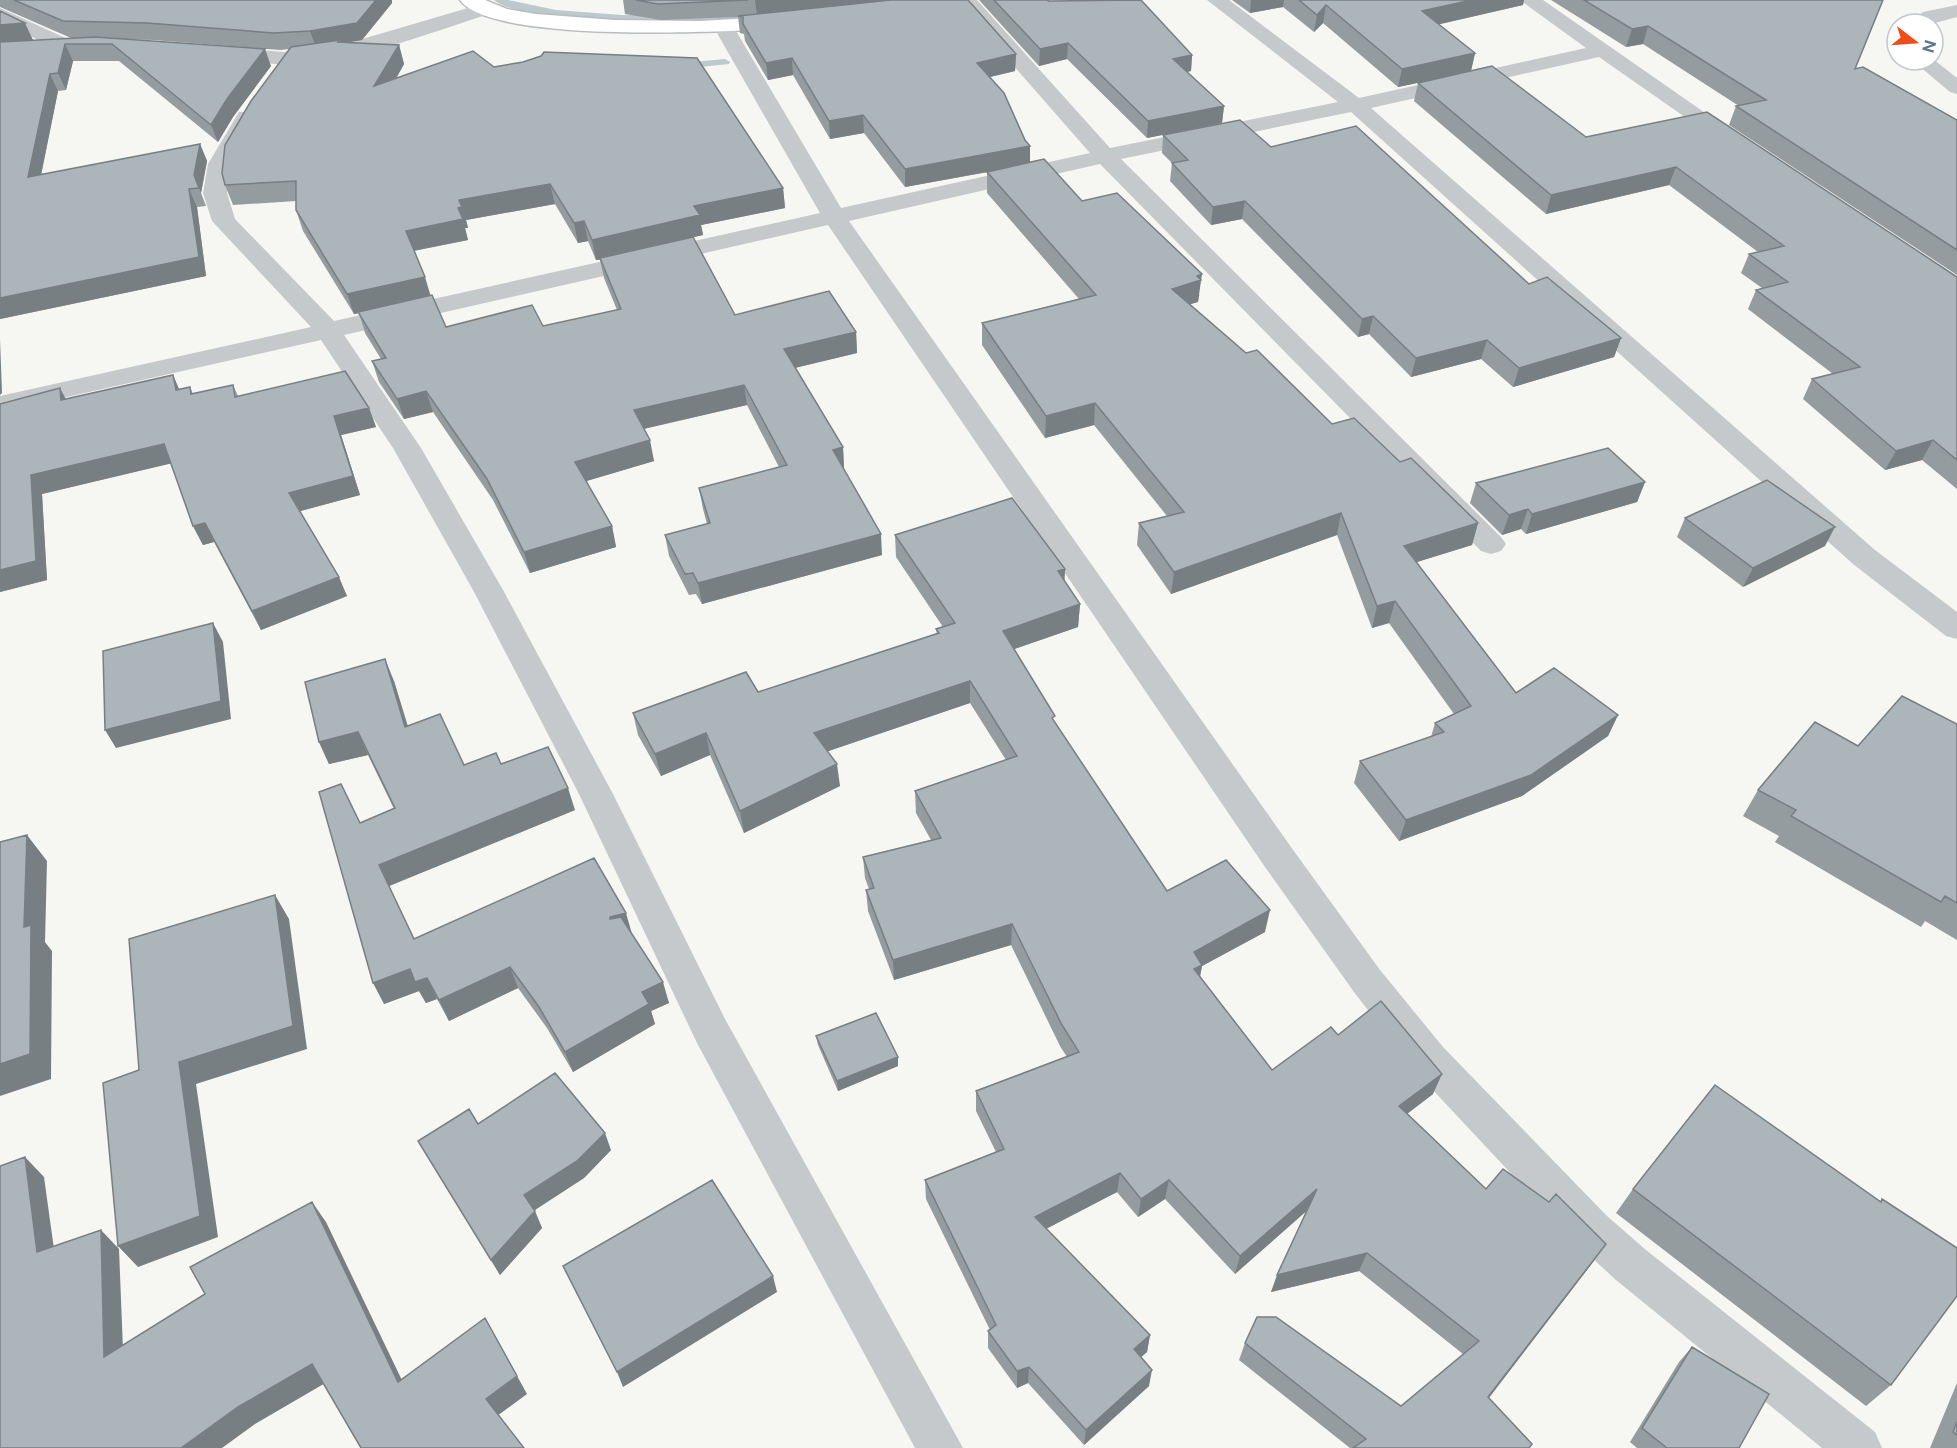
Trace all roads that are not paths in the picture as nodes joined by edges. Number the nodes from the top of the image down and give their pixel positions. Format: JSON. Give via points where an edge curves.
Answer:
{"nodes":[{"id":1,"x":966,"y":0,"type":"edge"},
{"id":2,"x":1217,"y":0,"type":"edge"},
{"id":3,"x":1530,"y":0,"type":"edge"},
{"id":4,"x":477,"y":4,"type":"edge"},
{"id":5,"x":0,"y":14,"type":"edge"},
{"id":6,"x":809,"y":20,"type":"edge"},
{"id":7,"x":723,"y":26,"type":"junction"},
{"id":8,"x":65,"y":45,"type":"junction"},
{"id":9,"x":88,"y":45,"type":"edge"},
{"id":10,"x":20,"y":48,"type":"edge"},
{"id":11,"x":1604,"y":50,"type":"junction"},
{"id":12,"x":203,"y":51,"type":"edge"},
{"id":13,"x":1937,"y":72,"type":"edge"},
{"id":14,"x":275,"y":78,"type":"junction"},
{"id":15,"x":1957,"y":88,"type":"edge"},
{"id":16,"x":1354,"y":105,"type":"junction"},
{"id":17,"x":1749,"y":151,"type":"edge"},
{"id":18,"x":1105,"y":156,"type":"junction"},
{"id":19,"x":835,"y":218,"type":"junction"},
{"id":20,"x":327,"y":329,"type":"junction"},
{"id":21,"x":0,"y":404,"type":"edge"},
{"id":22,"x":1491,"y":544,"type":"dead end"},
{"id":23,"x":1957,"y":628,"type":"edge"},
{"id":24,"x":940,"y":1448,"type":"edge"},
{"id":25,"x":1859,"y":1448,"type":"edge"}],
"edges":[{"from":1,"to":18,"type":"street"},
{"from":2,"to":16,"type":"street"},
{"from":3,"to":11,"type":"street"},
{"from":4,"to":7,"type":"main road","via":[[532,20],[586,25],[646,29]]},
{"from":4,"to":14,"type":"street","via":[[368,46],[327,55]]},
{"from":5,"to":8,"type":"street"},
{"from":6,"to":7,"type":"main road"},
{"from":7,"to":19,"type":"street"},
{"from":8,"to":9,"type":"street"},
{"from":8,"to":10,"type":"street"},
{"from":11,"to":16,"type":"street"},
{"from":11,"to":17,"type":"street"},
{"from":12,"to":14,"type":"street"},
{"from":13,"to":15,"type":"street"},
{"from":14,"to":20,"type":"street","via":[[219,164],[214,193],[224,221]]},
{"from":16,"to":18,"type":"street"},
{"from":16,"to":23,"type":"street","via":[[1864,557]]},
{"from":18,"to":19,"type":"street"},
{"from":18,"to":22,"type":"street"},
{"from":19,"to":20,"type":"street"},
{"from":19,"to":25,"type":"street","via":[[1278,857],[1429,1059],[1592,1230]]},
{"from":20,"to":21,"type":"street"},
{"from":20,"to":24,"type":"street","via":[[407,448],[488,590],[596,794],[711,1031]]}]}
